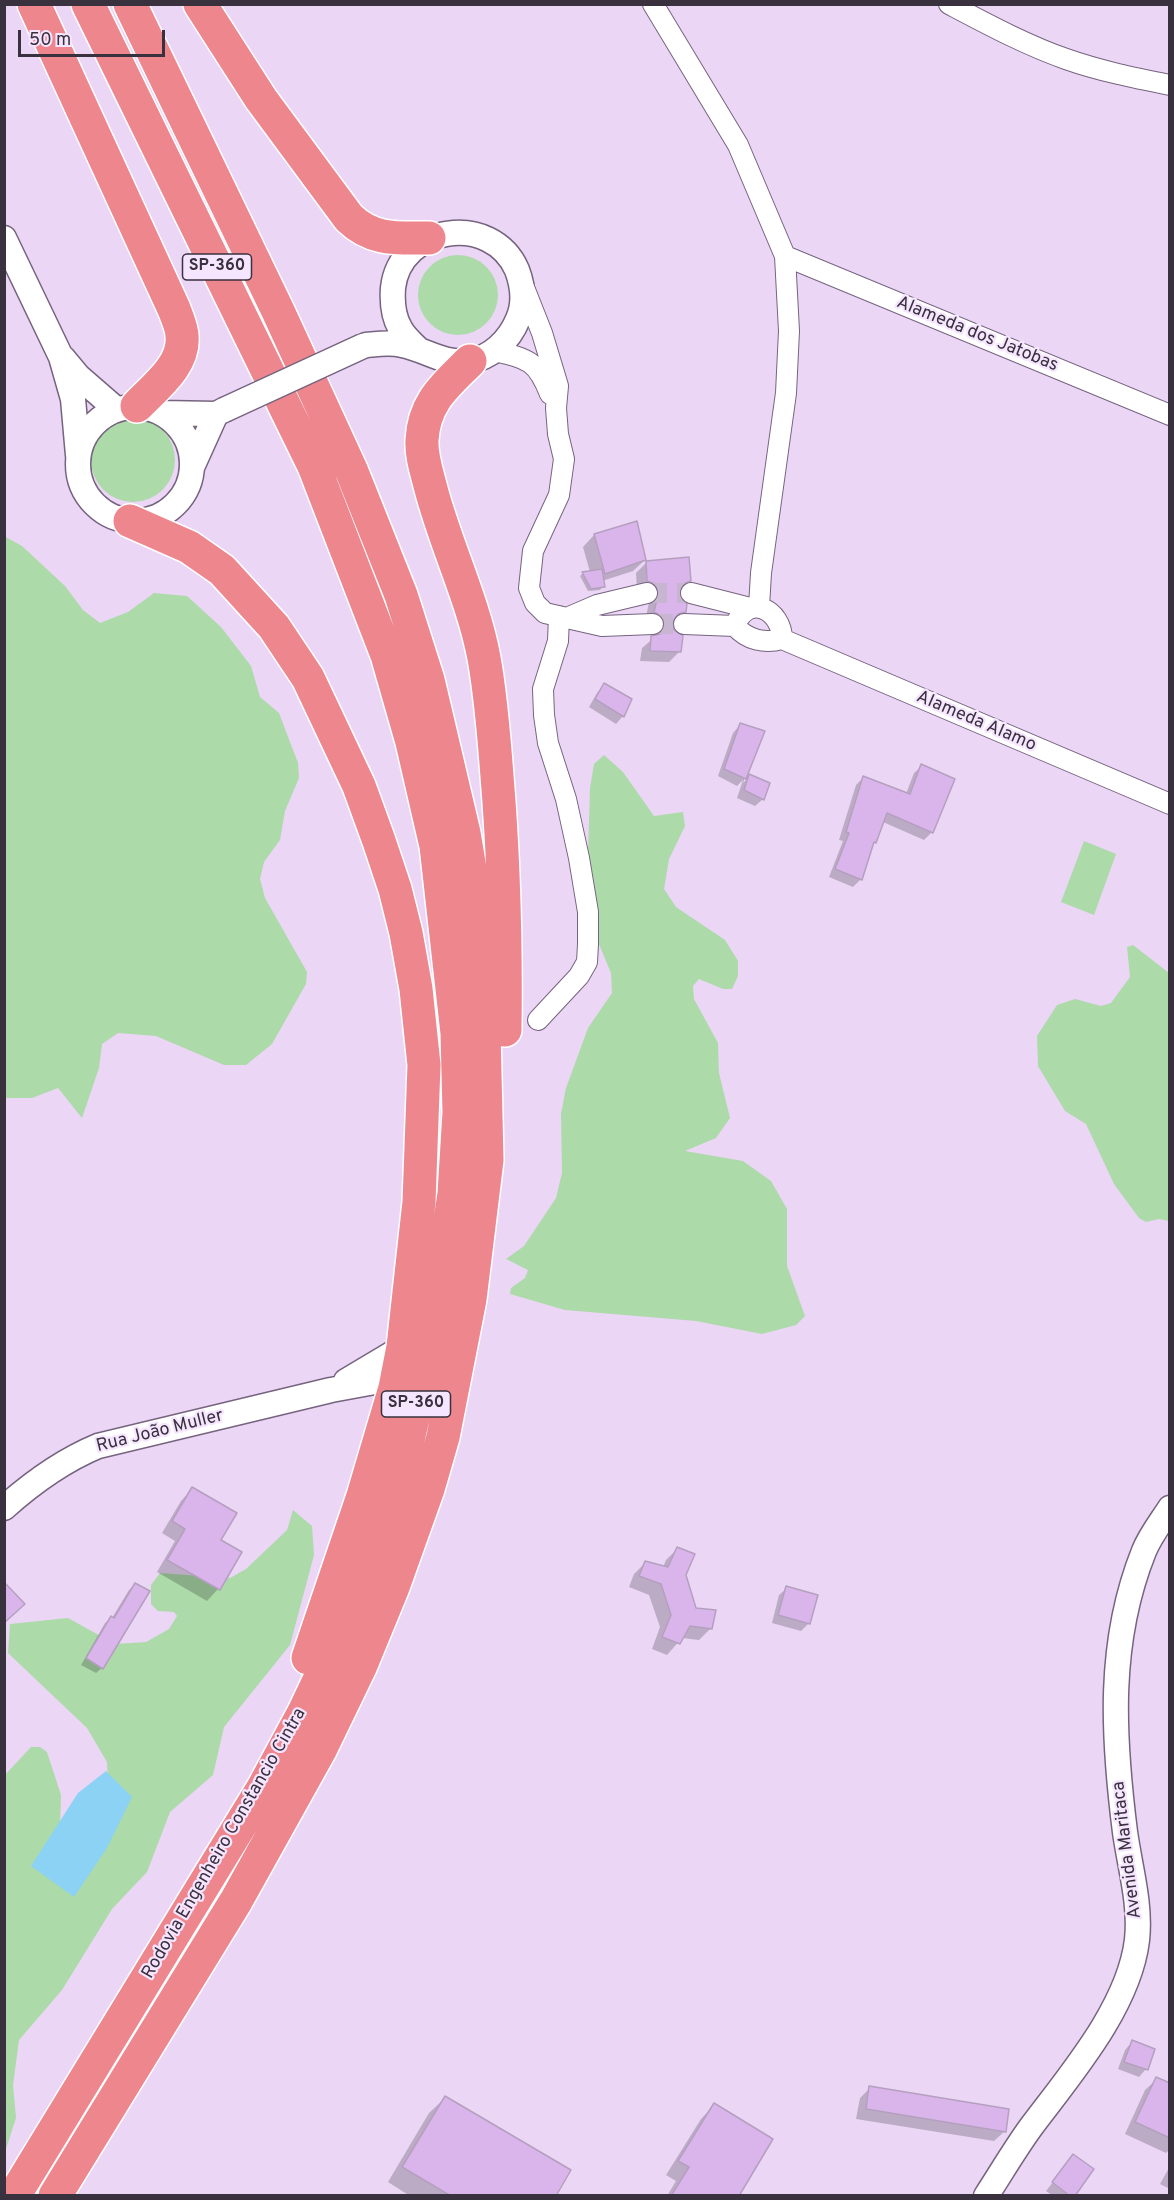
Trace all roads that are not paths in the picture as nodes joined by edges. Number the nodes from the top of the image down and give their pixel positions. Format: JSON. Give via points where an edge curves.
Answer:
{"nodes":[{"id":1,"x":34,"y":4,"type":"edge"},
{"id":2,"x":88,"y":4,"type":"edge"},
{"id":3,"x":130,"y":4,"type":"edge"},
{"id":4,"x":200,"y":4,"type":"edge"},
{"id":5,"x":653,"y":4,"type":"edge"},
{"id":6,"x":949,"y":4,"type":"edge"},
{"id":7,"x":1170,"y":85,"type":"edge"},
{"id":8,"x":4,"y":238,"type":"edge"},
{"id":9,"x":429,"y":238,"type":"junction"},
{"id":10,"x":784,"y":256,"type":"junction"},
{"id":11,"x":522,"y":283,"type":"junction"},
{"id":12,"x":392,"y":304,"type":"junction"},
{"id":13,"x":365,"y":345,"type":"junction"},
{"id":14,"x":418,"y":349,"type":"junction"},
{"id":15,"x":482,"y":356,"type":"junction"},
{"id":16,"x":61,"y":357,"type":"junction"},
{"id":17,"x":556,"y":408,"type":"junction"},
{"id":18,"x":138,"y":409,"type":"junction"},
{"id":19,"x":220,"y":412,"type":"junction"},
{"id":20,"x":1170,"y":415,"type":"edge"},
{"id":21,"x":78,"y":456,"type":"junction"},
{"id":22,"x":193,"y":465,"type":"junction"},
{"id":23,"x":130,"y":521,"type":"junction"},
{"id":24,"x":647,"y":593,"type":"tunnel mouth"},
{"id":25,"x":691,"y":593,"type":"tunnel mouth"},
{"id":26,"x":754,"y":607,"type":"junction"},
{"id":27,"x":564,"y":616,"type":"junction"},
{"id":28,"x":653,"y":624,"type":"tunnel mouth"},
{"id":29,"x":684,"y":624,"type":"tunnel mouth"},
{"id":30,"x":735,"y":626,"type":"junction"},
{"id":31,"x":782,"y":639,"type":"junction"},
{"id":32,"x":1170,"y":804,"type":"edge"},
{"id":33,"x":538,"y":1020,"type":"dead end"},
{"id":34,"x":487,"y":1160,"type":"junction"},
{"id":35,"x":403,"y":1347,"type":"junction"},
{"id":36,"x":394,"y":1388,"type":"junction"},
{"id":37,"x":331,"y":1390,"type":"junction"},
{"id":38,"x":4,"y":1508,"type":"edge"},
{"id":39,"x":1170,"y":1508,"type":"edge"},
{"id":40,"x":263,"y":1788,"type":"junction"},
{"id":41,"x":14,"y":2196,"type":"edge"},
{"id":42,"x":55,"y":2196,"type":"edge"},
{"id":43,"x":986,"y":2196,"type":"edge"}],
"edges":[{"from":1,"to":18,"type":"highway","via":[[183,336],[180,356]]},
{"from":2,"to":40,"type":"highway","name":"Rodovia Engenheiro Constancio Cintra","number":"SP-360","via":[[314,466],[376,623],[412,742],[436,846],[457,1033],[459,1112],[454,1194],[441,1280],[402,1465],[378,1543],[341,1634]]},
{"from":3,"to":34,"type":"highway","name":"Rodovia Engenheiro Constancio Cintra","number":"SP-360","via":[[352,472],[401,595],[428,680],[474,893],[483,988]]},
{"from":4,"to":9,"type":"highway","via":[[261,99],[349,218],[377,236]]},
{"from":5,"to":10,"type":"street","via":[[738,145]]},
{"from":6,"to":7,"type":"street","via":[[1066,59]]},
{"from":8,"to":16,"type":"street"},
{"from":9,"to":11,"type":"street","via":[[452,231],[476,233],[497,244],[513,261]]},
{"from":9,"to":12,"type":"street","via":[[408,254],[394,277]]},
{"from":10,"to":20,"type":"street","name":"Alameda dos Jatobas"},
{"from":10,"to":26,"type":"street","via":[[789,331],[786,393]]},
{"from":11,"to":15,"type":"street","via":[[522,308],[513,332]]},
{"from":11,"to":17,"type":"street","via":[[558,386]]},
{"from":12,"to":13,"type":"street"},
{"from":12,"to":14,"type":"street","via":[[400,329]]},
{"from":13,"to":14,"type":"street","via":[[394,344]]},
{"from":13,"to":19,"type":"street","bridge":true},
{"from":14,"to":15,"type":"street","via":[[443,361]]},
{"from":15,"to":17,"type":"street","via":[[526,360],[543,376]]},
{"from":15,"to":34,"type":"highway","via":[[435,397],[421,442],[435,503],[469,600],[494,719],[502,825],[506,990],[502,1068]]},
{"from":16,"to":18,"type":"street","via":[[78,376]]},
{"from":16,"to":21,"type":"street","via":[[73,399]]},
{"from":17,"to":27,"type":"street","via":[[564,459],[559,495],[533,551],[529,588],[535,603],[545,613]]},
{"from":18,"to":19,"type":"street"},
{"from":18,"to":21,"type":"street","via":[[98,420],[85,436]]},
{"from":18,"to":22,"type":"street","via":[[179,426],[190,444]]},
{"from":19,"to":22,"type":"street"},
{"from":21,"to":23,"type":"street","via":[[80,479],[90,500],[108,514]]},
{"from":22,"to":23,"type":"street","via":[[188,488],[174,507],[154,518]]},
{"from":23,"to":35,"type":"highway","via":[[189,547],[222,570],[274,627],[319,699],[359,786],[395,889],[416,990],[424,1065],[419,1202]]},
{"from":24,"to":27,"type":"street"},
{"from":25,"to":26,"type":"street"},
{"from":26,"to":30,"type":"street","via":[[739,617]]},
{"from":26,"to":31,"type":"street","via":[[772,614],[779,623]]},
{"from":27,"to":28,"type":"street","via":[[602,626]]},
{"from":27,"to":33,"type":"street","via":[[543,689],[544,715],[579,858],[588,912],[587,962]]},
{"from":29,"to":30,"type":"street","name":"Alameda Alamo"},
{"from":30,"to":31,"type":"street","name":"Alameda Alamo","via":[[761,641]]},
{"from":31,"to":32,"type":"street","name":"Alameda Alamo"},
{"from":34,"to":42,"type":"highway","name":"Rodovia Engenheiro Constancio Cintra","number":"SP-360","via":[[470,1299],[443,1437],[393,1587],[361,1665],[320,1750],[236,1901]]},
{"from":35,"to":36,"type":"highway"},
{"from":35,"to":37,"type":"street"},
{"from":36,"to":37,"type":"street","via":[[380,1381]]},
{"from":36,"to":40,"type":"highway","via":[[344,1557],[312,1650],[269,1754]]},
{"from":37,"to":38,"type":"street","name":"Rua João Muller","via":[[98,1446],[52,1469]]},
{"from":39,"to":43,"type":"street","name":"Avenida Maritaca","via":[[1145,1549],[1127,1599],[1116,1686],[1119,1782],[1136,1901],[1137,1941],[1125,1983],[1101,2031]]},
{"from":40,"to":41,"type":"highway","name":"Rodovia Engenheiro Constancio Cintra","number":"SP-360"}]}
